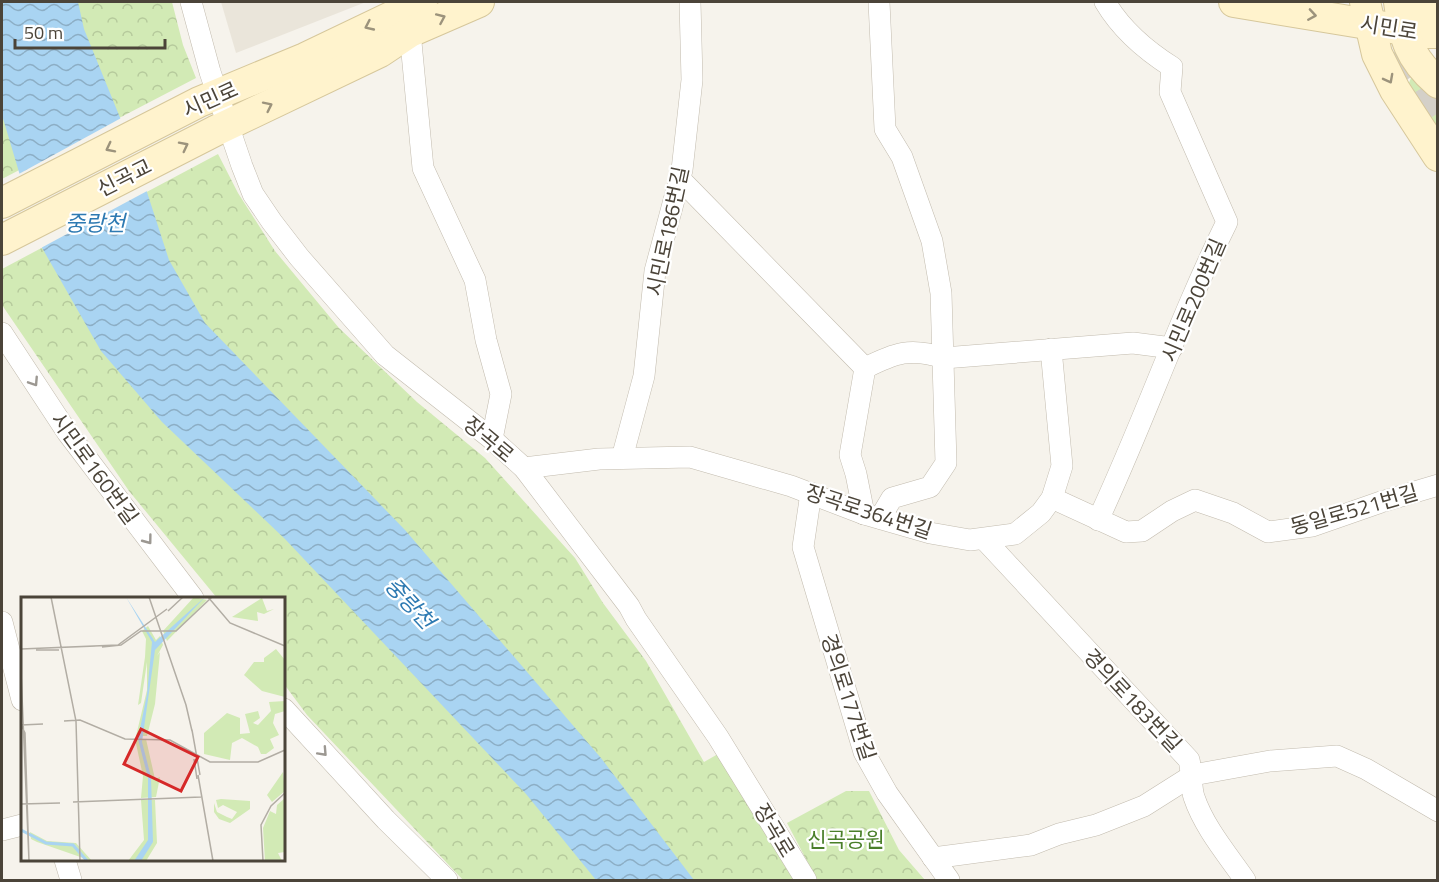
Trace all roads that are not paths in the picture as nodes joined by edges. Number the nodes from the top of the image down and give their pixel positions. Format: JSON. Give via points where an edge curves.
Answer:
{"nodes":[{"id":1,"x":191,"y":2,"type":"edge"},
{"id":2,"x":422,"y":2,"type":"edge"},
{"id":3,"x":479,"y":2,"type":"edge"},
{"id":4,"x":690,"y":2,"type":"edge"},
{"id":5,"x":879,"y":2,"type":"edge"},
{"id":6,"x":1105,"y":2,"type":"edge"},
{"id":7,"x":1234,"y":2,"type":"edge"},
{"id":8,"x":1437,"y":4,"type":"edge"},
{"id":9,"x":1404,"y":11,"type":"edge"},
{"id":10,"x":1368,"y":13,"type":"edge"},
{"id":11,"x":410,"y":32,"type":"junction"},
{"id":12,"x":1437,"y":33,"type":"edge"},
{"id":13,"x":1437,"y":83,"type":"edge"},
{"id":14,"x":208,"y":98,"type":"junction"},
{"id":15,"x":221,"y":128,"type":"junction"},
{"id":16,"x":1437,"y":156,"type":"edge"},
{"id":17,"x":680,"y":179,"type":"junction"},
{"id":18,"x":2,"y":203,"type":"edge"},
{"id":19,"x":2,"y":240,"type":"edge"},
{"id":20,"x":2,"y":333,"type":"edge"},
{"id":21,"x":1172,"y":348,"type":"junction"},
{"id":22,"x":1051,"y":349,"type":"junction"},
{"id":23,"x":944,"y":358,"type":"junction"},
{"id":24,"x":865,"y":368,"type":"junction"},
{"id":25,"x":492,"y":439,"type":"junction"},
{"id":26,"x":621,"y":458,"type":"junction"},
{"id":27,"x":524,"y":468,"type":"junction"},
{"id":28,"x":1437,"y":485,"type":"edge"},
{"id":29,"x":811,"y":493,"type":"junction"},
{"id":30,"x":1052,"y":498,"type":"junction"},
{"id":31,"x":872,"y":516,"type":"junction"},
{"id":32,"x":1098,"y":520,"type":"junction"},
{"id":33,"x":984,"y":539,"type":"junction"},
{"id":34,"x":192,"y":597,"type":"edge"},
{"id":35,"x":2,"y":622,"type":"edge"},
{"id":36,"x":17,"y":694,"type":"edge"},
{"id":37,"x":285,"y":710,"type":"edge"},
{"id":38,"x":1193,"y":775,"type":"junction"},
{"id":39,"x":1437,"y":811,"type":"edge"},
{"id":40,"x":21,"y":825,"type":"edge"},
{"id":41,"x":2,"y":830,"type":"edge"},
{"id":42,"x":933,"y":858,"type":"junction"},
{"id":43,"x":65,"y":861,"type":"edge"},
{"id":44,"x":71,"y":880,"type":"edge"},
{"id":45,"x":447,"y":880,"type":"edge"},
{"id":46,"x":806,"y":880,"type":"edge"},
{"id":47,"x":949,"y":880,"type":"edge"},
{"id":48,"x":1245,"y":880,"type":"edge"}],
"edges":[{"from":1,"to":14,"type":"street","name":"장곡로"},
{"from":2,"to":14,"type":"street","name":"시민로","one_way":true,"via":[[305,58]]},
{"from":11,"to":3,"type":"street","name":"시민로","one_way":true},
{"from":4,"to":17,"type":"street","name":"시민로186번길","via":[[692,80]]},
{"from":5,"to":23,"type":"street","via":[[885,129],[902,157],[932,242]]},
{"from":6,"to":21,"type":"street","name":"시민로200번길","via":[[1128,33],[1172,67],[1170,92],[1227,222]]},
{"from":7,"to":10,"type":"street","name":"시민로","one_way":true},
{"from":8,"to":9,"type":"street","name":"시민로"},
{"from":9,"to":10,"type":"street","name":"시민로"},
{"from":9,"to":12,"type":"street","name":"시민로"},
{"from":9,"to":13,"type":"street","via":[[1413,56]]},
{"from":10,"to":16,"type":"street","one_way":true,"via":[[1377,54],[1387,75]]},
{"from":15,"to":11,"type":"street","name":"시민로","one_way":true,"via":[[380,52]]},
{"from":11,"to":25,"type":"street","via":[[423,168],[475,280],[501,394]]},
{"from":14,"to":15,"type":"street","name":"장곡로"},
{"from":14,"to":18,"type":"street","name":"시민로","one_way":true},
{"from":19,"to":15,"type":"street","name":"신곡교","one_way":true},
{"from":15,"to":25,"type":"street","name":"장곡로","via":[[253,194],[299,257],[385,355]]},
{"from":17,"to":24,"type":"street"},
{"from":17,"to":26,"type":"street","name":"시민로186번길","via":[[655,272],[644,376]]},
{"from":20,"to":34,"type":"street","name":"시민로160번길","one_way":true,"via":[[67,432]]},
{"from":21,"to":22,"type":"street","via":[[1133,343]]},
{"from":21,"to":32,"type":"street","name":"시민로200번길"},
{"from":22,"to":23,"type":"street"},
{"from":22,"to":30,"type":"street","name":"장곡로364번길","via":[[1062,466]]},
{"from":23,"to":24,"type":"street","via":[[923,351],[907,352]]},
{"from":23,"to":31,"type":"street","via":[[946,463],[930,487],[892,498]]},
{"from":24,"to":31,"type":"street","via":[[850,455]]},
{"from":25,"to":27,"type":"street","name":"장곡로"},
{"from":26,"to":27,"type":"street","name":"장곡로364번길"},
{"from":26,"to":29,"type":"street","name":"장곡로364번길","via":[[690,457]]},
{"from":27,"to":46,"type":"street","name":"장곡로","via":[[629,606],[718,736]]},
{"from":28,"to":32,"type":"street","name":"동일로521번길","via":[[1312,526],[1268,532],[1233,513],[1195,500],[1142,531],[1126,532]]},
{"from":29,"to":31,"type":"street","name":"장곡로364번길"},
{"from":29,"to":42,"type":"street","name":"경의로177번길","via":[[803,547],[864,752],[887,793]]},
{"from":30,"to":32,"type":"street"},
{"from":30,"to":33,"type":"street","name":"장곡로364번길","via":[[1041,513],[1015,534]]},
{"from":31,"to":33,"type":"street","name":"장곡로364번길","via":[[930,533]]},
{"from":33,"to":38,"type":"street","name":"경의로183번길","via":[[1183,752]]},
{"from":35,"to":36,"type":"street"},
{"from":37,"to":45,"type":"street","one_way":true},
{"from":38,"to":39,"type":"street","via":[[1337,756]]},
{"from":38,"to":42,"type":"street","via":[[1144,806],[1096,825],[1031,845]]},
{"from":38,"to":48,"type":"street","name":"경의로183번길","via":[[1193,795],[1212,832]]},
{"from":40,"to":41,"type":"street"},
{"from":42,"to":47,"type":"street","name":"경의로177번길"},
{"from":43,"to":44,"type":"street"}]}
